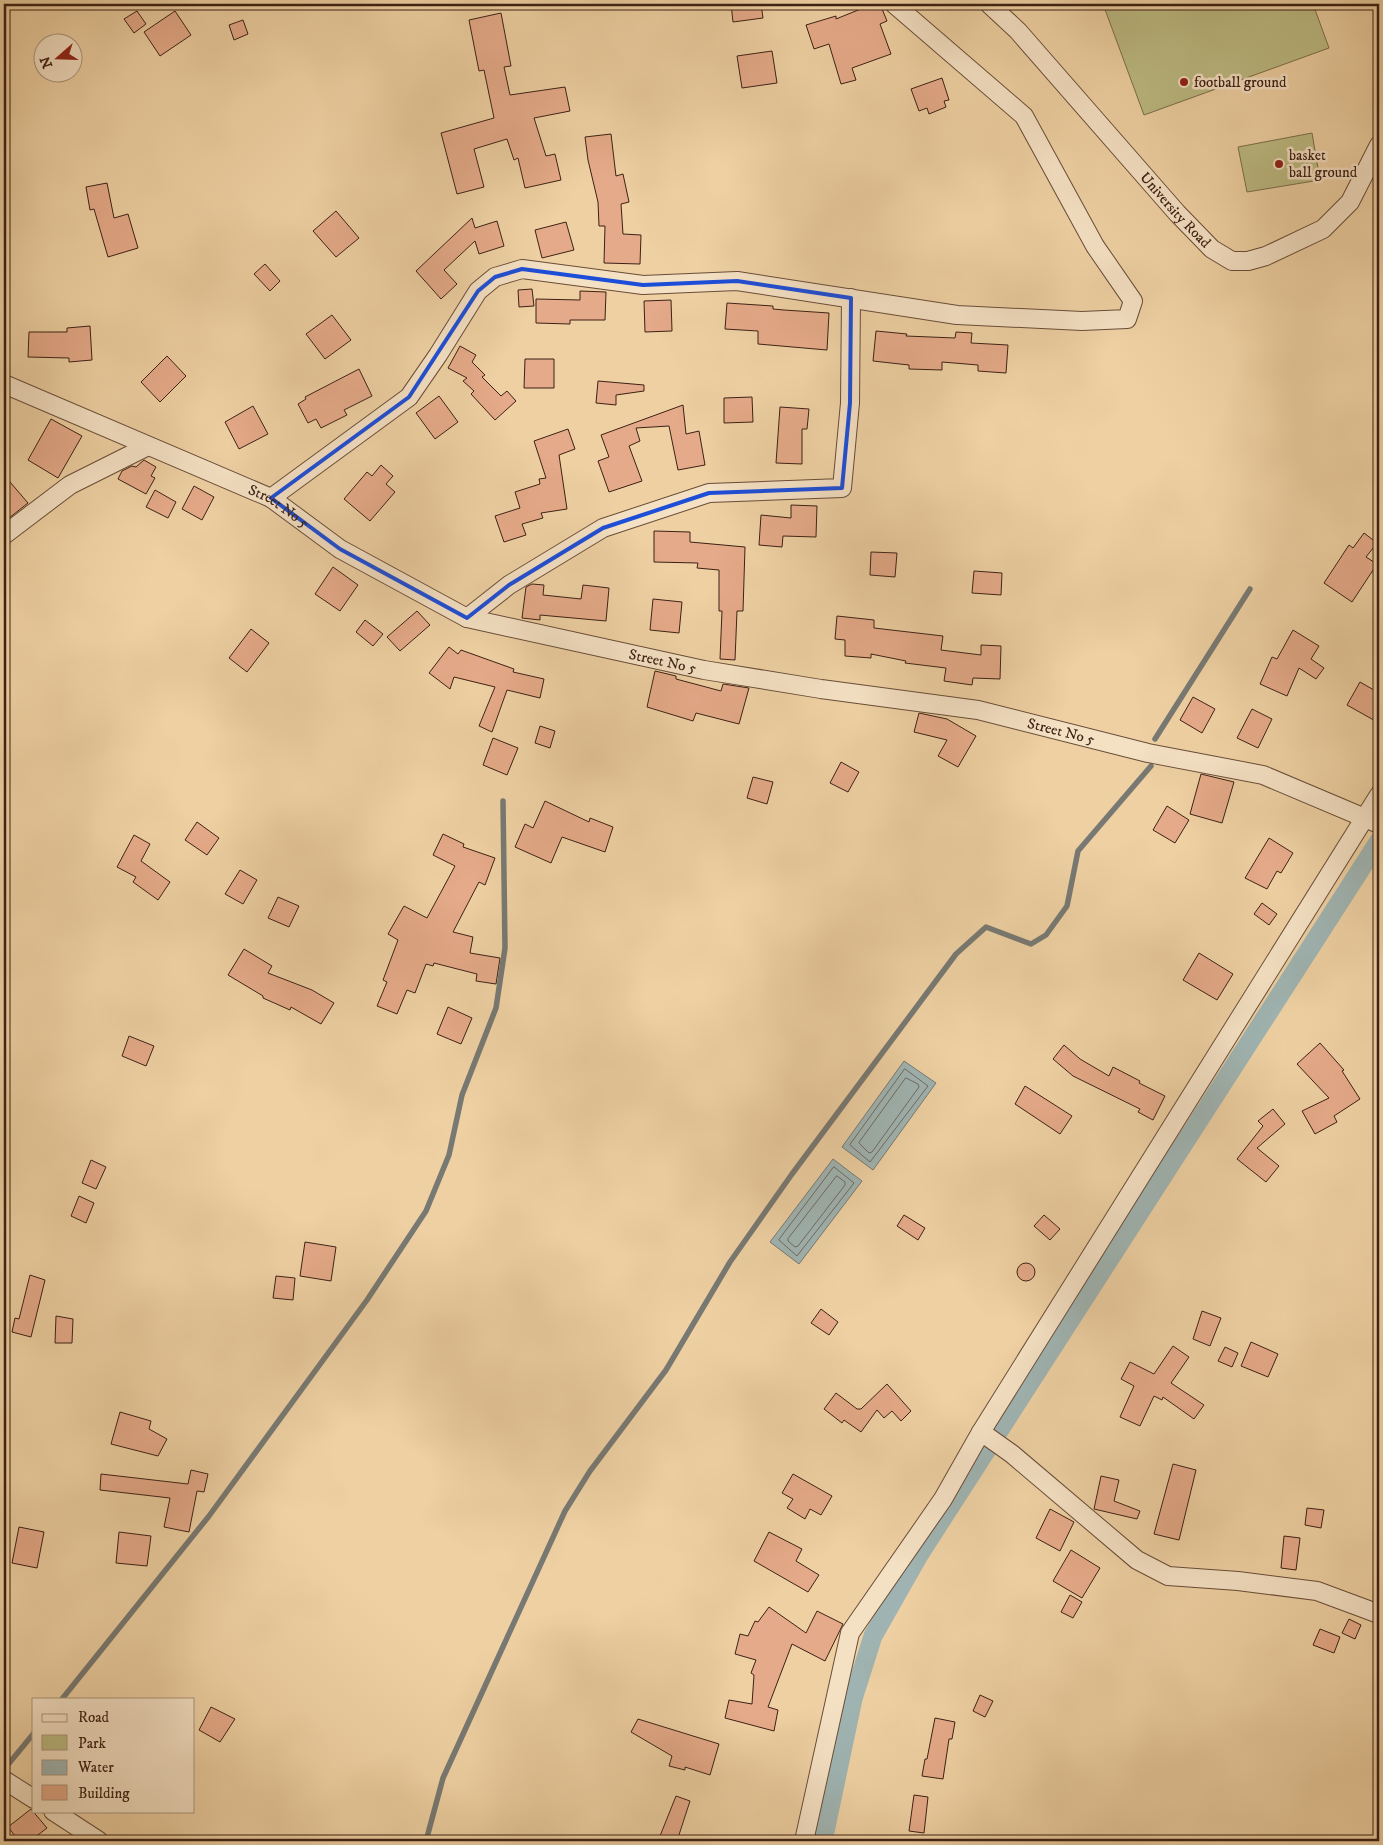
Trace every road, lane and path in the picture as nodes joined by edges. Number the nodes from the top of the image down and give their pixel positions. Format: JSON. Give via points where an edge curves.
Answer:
{"nodes":[{"id":1,"x":894,"y":4,"type":"edge"},
{"id":2,"x":989,"y":4,"type":"edge"},
{"id":3,"x":1379,"y":145,"type":"edge"},
{"id":4,"x":851,"y":298,"type":"junction"},
{"id":5,"x":4,"y":384,"type":"edge"},
{"id":6,"x":146,"y":447,"type":"junction"},
{"id":7,"x":272,"y":498,"type":"junction"},
{"id":8,"x":4,"y":535,"type":"edge"},
{"id":9,"x":467,"y":618,"type":"junction"},
{"id":10,"x":1379,"y":795,"type":"edge"},
{"id":11,"x":1373,"y":822,"type":"edge"},
{"id":12,"x":984,"y":1434,"type":"junction"},
{"id":13,"x":1379,"y":1614,"type":"edge"},
{"id":14,"x":6,"y":1785,"type":"edge"},
{"id":15,"x":32,"y":1798,"type":"edge"},
{"id":16,"x":55,"y":1812,"type":"edge"},
{"id":17,"x":99,"y":1841,"type":"edge"},
{"id":18,"x":804,"y":1841,"type":"edge"}],
"edges":[{"from":1,"to":4,"type":"street","via":[[1024,116],[1096,246],[1134,301],[1127,319],[1082,321],[957,315]]},
{"from":2,"to":3,"type":"street","name":"University Road","via":[[1018,31],[1177,213],[1212,250],[1223,257],[1241,262],[1266,256],[1323,229],[1350,202]]},
{"from":4,"to":7,"type":"street","via":[[737,281],[643,285],[522,269],[495,277],[478,291],[409,397]]},
{"from":4,"to":9,"type":"street","via":[[850,403],[842,488],[709,493],[603,528],[509,585]]},
{"from":5,"to":6,"type":"street","name":"Street No 5"},
{"from":6,"to":7,"type":"street","name":"Street No 5"},
{"from":6,"to":8,"type":"street","via":[[70,485]]},
{"from":7,"to":9,"type":"street","name":"Street No 5","via":[[340,549]]},
{"from":9,"to":11,"type":"street","name":"Street No 5","via":[[704,670],[978,710],[1148,753],[1263,775]]},
{"from":10,"to":11,"type":"street"},
{"from":11,"to":12,"type":"street"},
{"from":12,"to":13,"type":"street","via":[[1137,1560],[1168,1576],[1317,1591]]},
{"from":12,"to":18,"type":"street","via":[[850,1633]]},
{"from":14,"to":15,"type":"street"},
{"from":16,"to":17,"type":"street"}]}
